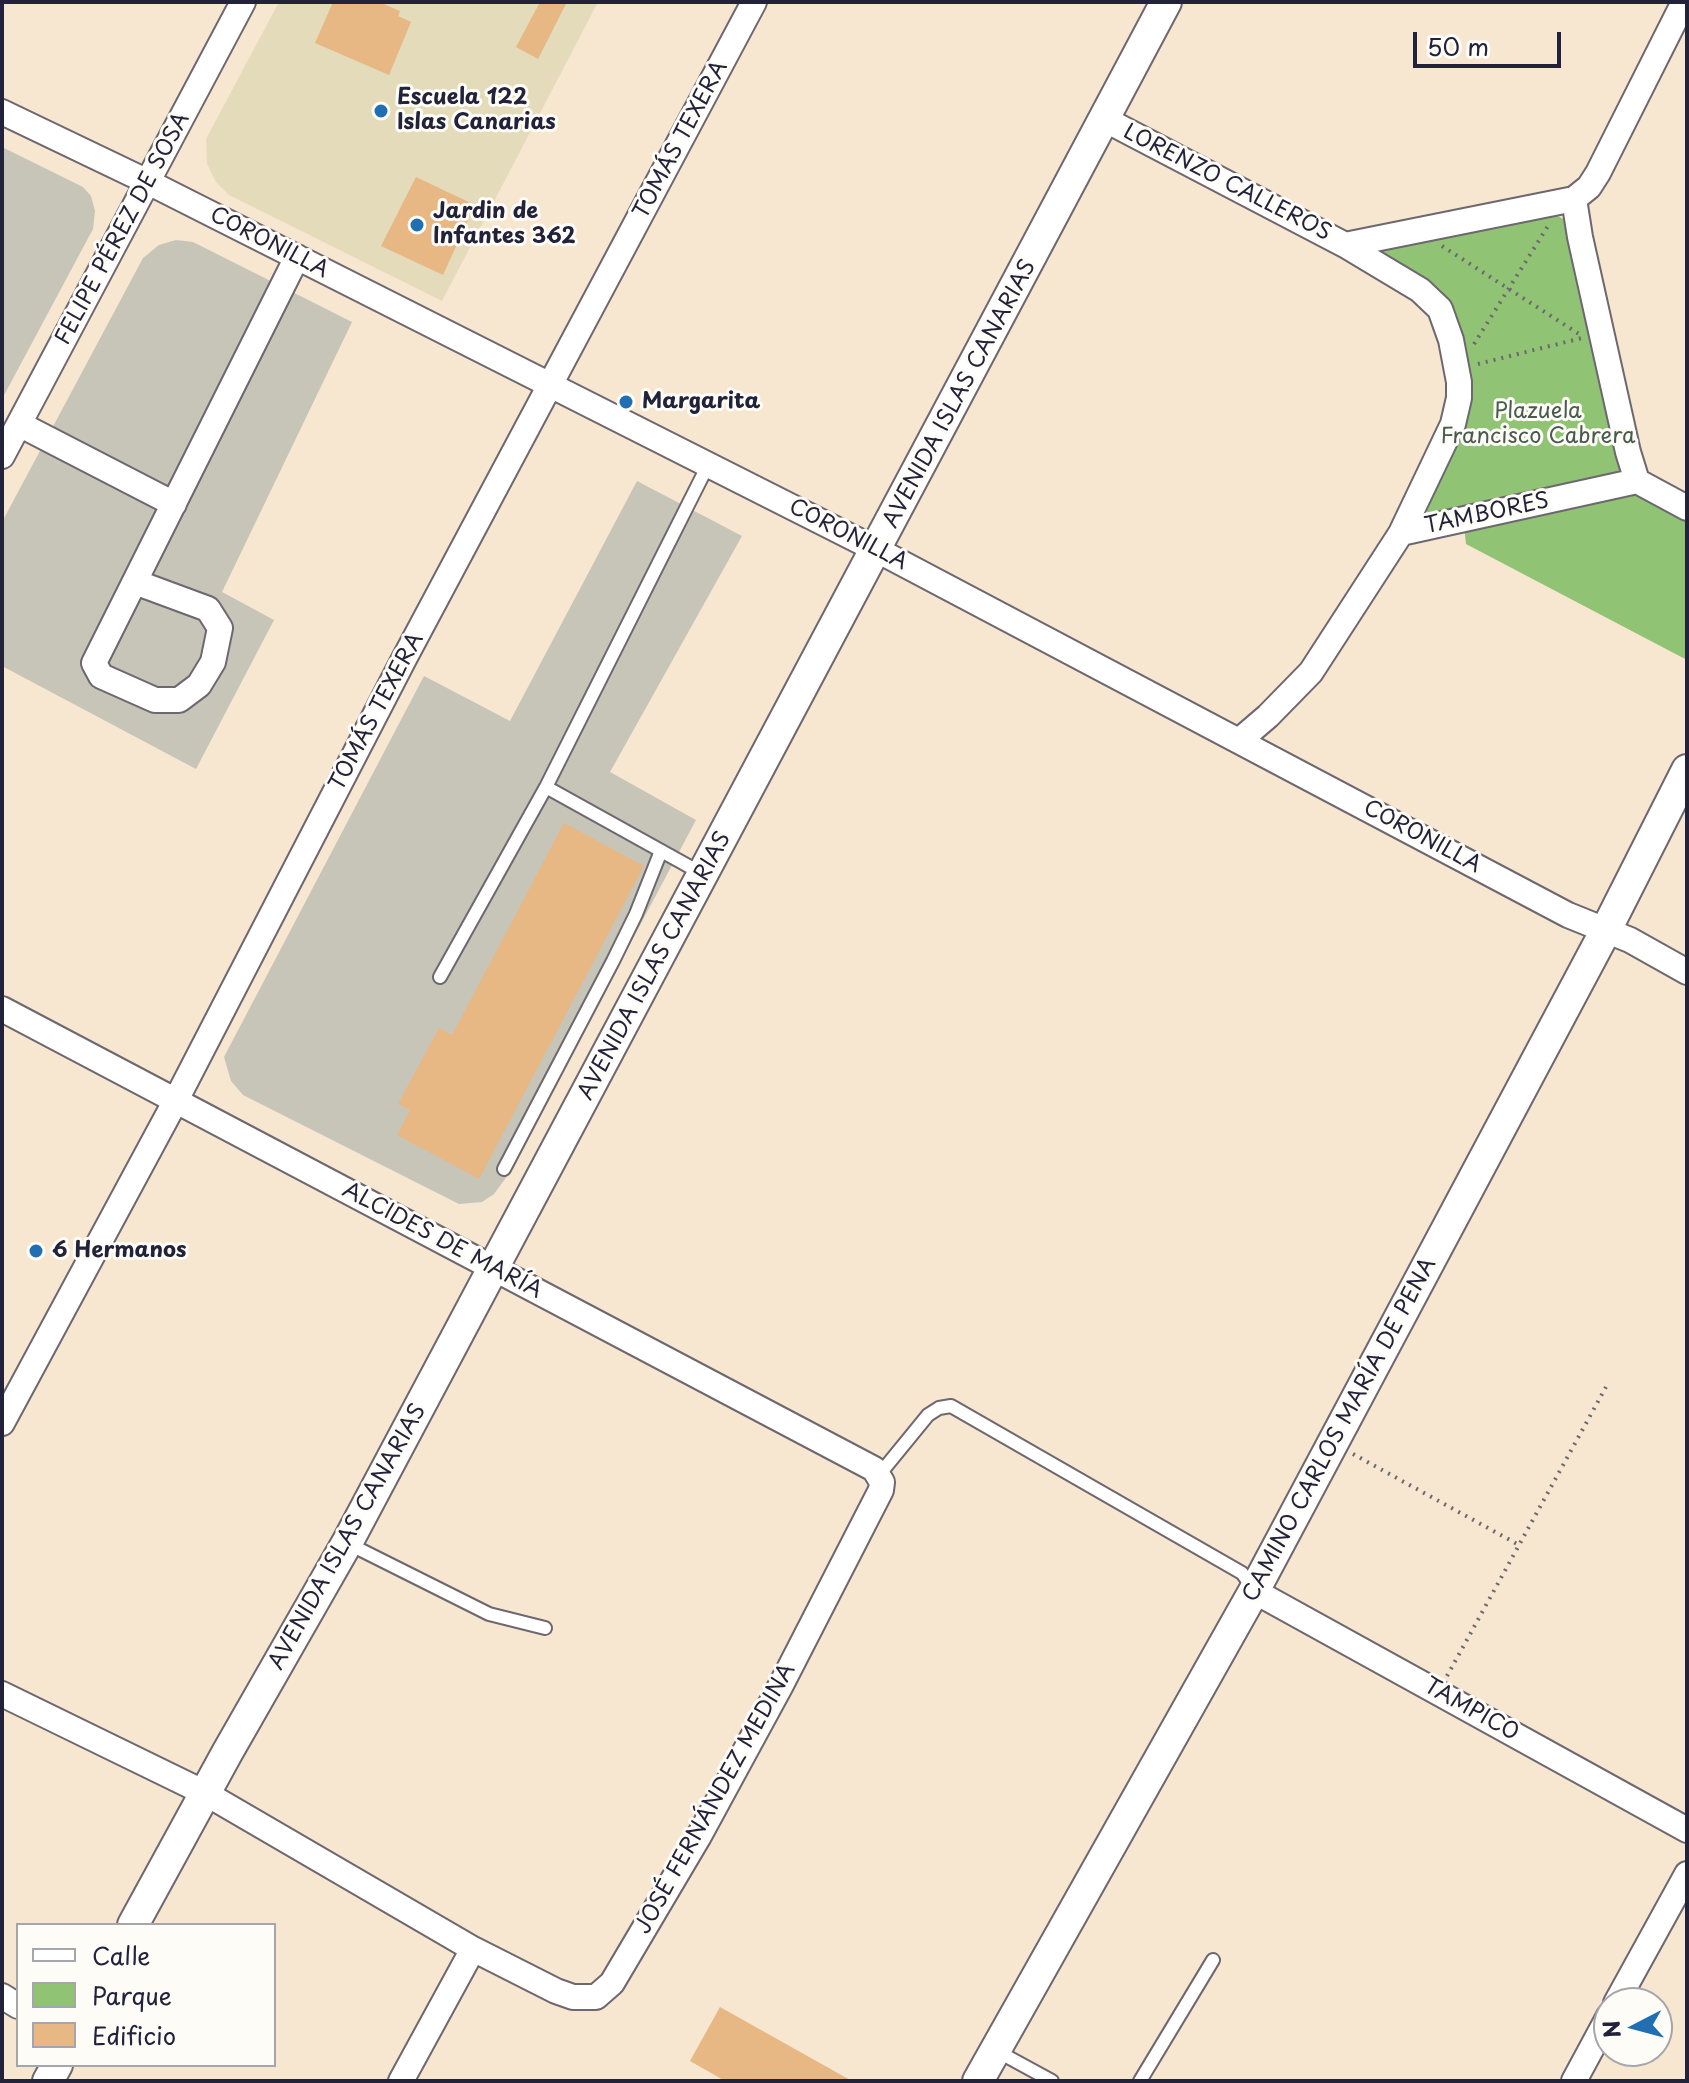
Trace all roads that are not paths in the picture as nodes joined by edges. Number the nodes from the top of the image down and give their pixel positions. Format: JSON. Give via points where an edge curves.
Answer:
{"nodes":[{"id":1,"x":243,"y":2,"type":"edge"},
{"id":2,"x":754,"y":2,"type":"edge"},
{"id":3,"x":1166,"y":2,"type":"edge"},
{"id":4,"x":1684,"y":2,"type":"edge"},
{"id":5,"x":2,"y":112,"type":"edge"},
{"id":6,"x":1106,"y":120,"type":"junction"},
{"id":7,"x":148,"y":182,"type":"junction"},
{"id":8,"x":1569,"y":200,"type":"junction"},
{"id":9,"x":1345,"y":245,"type":"junction"},
{"id":10,"x":297,"y":257,"type":"junction"},
{"id":11,"x":552,"y":386,"type":"junction"},
{"id":12,"x":19,"y":424,"type":"junction"},
{"id":13,"x":2,"y":456,"type":"edge"},
{"id":14,"x":708,"y":465,"type":"junction"},
{"id":15,"x":1637,"y":481,"type":"junction"},
{"id":16,"x":174,"y":504,"type":"junction"},
{"id":17,"x":1687,"y":508,"type":"edge"},
{"id":18,"x":1401,"y":533,"type":"junction"},
{"id":19,"x":877,"y":550,"type":"junction"},
{"id":20,"x":135,"y":582,"type":"junction"},
{"id":21,"x":1240,"y":740,"type":"junction"},
{"id":22,"x":1687,"y":770,"type":"edge"},
{"id":23,"x":546,"y":787,"type":"junction"},
{"id":24,"x":661,"y":851,"type":"junction"},
{"id":25,"x":704,"y":875,"type":"junction"},
{"id":26,"x":1606,"y":930,"type":"junction"},
{"id":27,"x":1687,"y":972,"type":"edge"},
{"id":28,"x":440,"y":977,"type":"dead end"},
{"id":29,"x":2,"y":1009,"type":"edge"},
{"id":30,"x":175,"y":1102,"type":"junction"},
{"id":31,"x":504,"y":1169,"type":"dead end"},
{"id":32,"x":494,"y":1268,"type":"junction"},
{"id":33,"x":2,"y":1423,"type":"edge"},
{"id":34,"x":879,"y":1475,"type":"junction"},
{"id":35,"x":347,"y":1543,"type":"junction"},
{"id":36,"x":1254,"y":1591,"type":"junction"},
{"id":37,"x":545,"y":1628,"type":"dead end"},
{"id":38,"x":2,"y":1694,"type":"edge"},
{"id":39,"x":205,"y":1793,"type":"junction"},
{"id":40,"x":1687,"y":1830,"type":"edge"},
{"id":41,"x":1687,"y":1874,"type":"edge"},
{"id":42,"x":134,"y":1923,"type":"edge"},
{"id":43,"x":473,"y":1949,"type":"junction"},
{"id":44,"x":1213,"y":1960,"type":"dead end"},
{"id":45,"x":1625,"y":1987,"type":"edge"},
{"id":46,"x":1593,"y":2046,"type":"edge"},
{"id":47,"x":995,"y":2050,"type":"junction"},
{"id":48,"x":401,"y":2081,"type":"edge"},
{"id":49,"x":978,"y":2081,"type":"edge"},
{"id":50,"x":1052,"y":2081,"type":"edge"},
{"id":51,"x":1140,"y":2081,"type":"edge"},
{"id":52,"x":1574,"y":2081,"type":"edge"}],
"edges":[{"from":1,"to":7,"type":"street","name":"FELIPE PÉREZ DE SOSA"},
{"from":2,"to":11,"type":"street","name":"TOMÁS TEXERA"},
{"from":3,"to":6,"type":"street","name":"AVENIDA ISLAS CANARIAS"},
{"from":4,"to":8,"type":"street","via":[[1598,173],[1589,187]]},
{"from":5,"to":7,"type":"street","name":"CORONILLA"},
{"from":6,"to":9,"type":"street","name":"LORENZO CALLEROS"},
{"from":6,"to":19,"type":"street","name":"AVENIDA ISLAS CANARIAS"},
{"from":7,"to":10,"type":"street","name":"CORONILLA"},
{"from":7,"to":12,"type":"street","name":"FELIPE PÉREZ DE SOSA"},
{"from":8,"to":9,"type":"street","name":"LORENZO CALLEROS"},
{"from":8,"to":15,"type":"street"},
{"from":9,"to":18,"type":"street","name":"TAMBORES","via":[[1420,290],[1440,309],[1457,369],[1459,398],[1453,424]]},
{"from":10,"to":11,"type":"street","name":"CORONILLA"},
{"from":10,"to":16,"type":"street"},
{"from":11,"to":14,"type":"street","name":"CORONILLA"},
{"from":11,"to":30,"type":"street","name":"TOMÁS TEXERA"},
{"from":12,"to":13,"type":"street","name":"FELIPE PÉREZ DE SOSA"},
{"from":12,"to":16,"type":"street"},
{"from":14,"to":19,"type":"street","name":"CORONILLA"},
{"from":14,"to":23,"type":"lane"},
{"from":15,"to":17,"type":"street"},
{"from":15,"to":18,"type":"street","name":"TAMBORES"},
{"from":16,"to":20,"type":"street"},
{"from":18,"to":21,"type":"street","via":[[1311,672]]},
{"from":19,"to":21,"type":"street","name":"CORONILLA"},
{"from":19,"to":25,"type":"street","name":"AVENIDA ISLAS CANARIAS"},
{"from":20,"to":20,"type":"street","via":[[94,663],[101,676],[155,700],[179,700],[199,685],[213,662],[220,628],[208,609]]},
{"from":21,"to":26,"type":"street","name":"CORONILLA","via":[[1568,915]]},
{"from":22,"to":26,"type":"street","name":"CAMINO CARLOS MARÍA DE PENA"},
{"from":23,"to":24,"type":"lane"},
{"from":23,"to":28,"type":"lane"},
{"from":24,"to":25,"type":"lane"},
{"from":24,"to":31,"type":"lane","via":[[625,938]]},
{"from":25,"to":32,"type":"street","name":"AVENIDA ISLAS CANARIAS"},
{"from":26,"to":27,"type":"street","name":"CORONILLA"},
{"from":26,"to":36,"type":"street","name":"CAMINO CARLOS MARÍA DE PENA"},
{"from":29,"to":30,"type":"street","name":"ALCIDES DE MARÍA"},
{"from":30,"to":32,"type":"street","name":"ALCIDES DE MARÍA"},
{"from":30,"to":33,"type":"street","name":"TOMÁS TEXERA"},
{"from":32,"to":34,"type":"street","name":"ALCIDES DE MARÍA"},
{"from":32,"to":35,"type":"street","name":"AVENIDA ISLAS CANARIAS"},
{"from":34,"to":36,"type":"lane","via":[[928,1415],[951,1406],[1242,1573]]},
{"from":34,"to":43,"type":"street","name":"JOSÉ FERNÁNDEZ MEDINA","via":[[881,1490],[781,1685],[612,1983],[596,1997],[573,1997]]},
{"from":35,"to":37,"type":"lane","via":[[489,1614]]},
{"from":35,"to":39,"type":"street","name":"AVENIDA ISLAS CANARIAS"},
{"from":36,"to":40,"type":"street","name":"TAMPICO"},
{"from":36,"to":47,"type":"street","name":"CAMINO CARLOS MARÍA DE PENA"},
{"from":38,"to":39,"type":"street","name":"JOSÉ FERNÁNDEZ MEDINA"},
{"from":39,"to":42,"type":"street","name":"AVENIDA ISLAS CANARIAS"},
{"from":39,"to":43,"type":"street","name":"JOSÉ FERNÁNDEZ MEDINA"},
{"from":41,"to":45,"type":"street"},
{"from":43,"to":48,"type":"street"},
{"from":44,"to":51,"type":"lane"},
{"from":46,"to":52,"type":"street"},
{"from":47,"to":49,"type":"street","name":"CAMINO CARLOS MARÍA DE PENA"},
{"from":47,"to":50,"type":"lane"}]}
